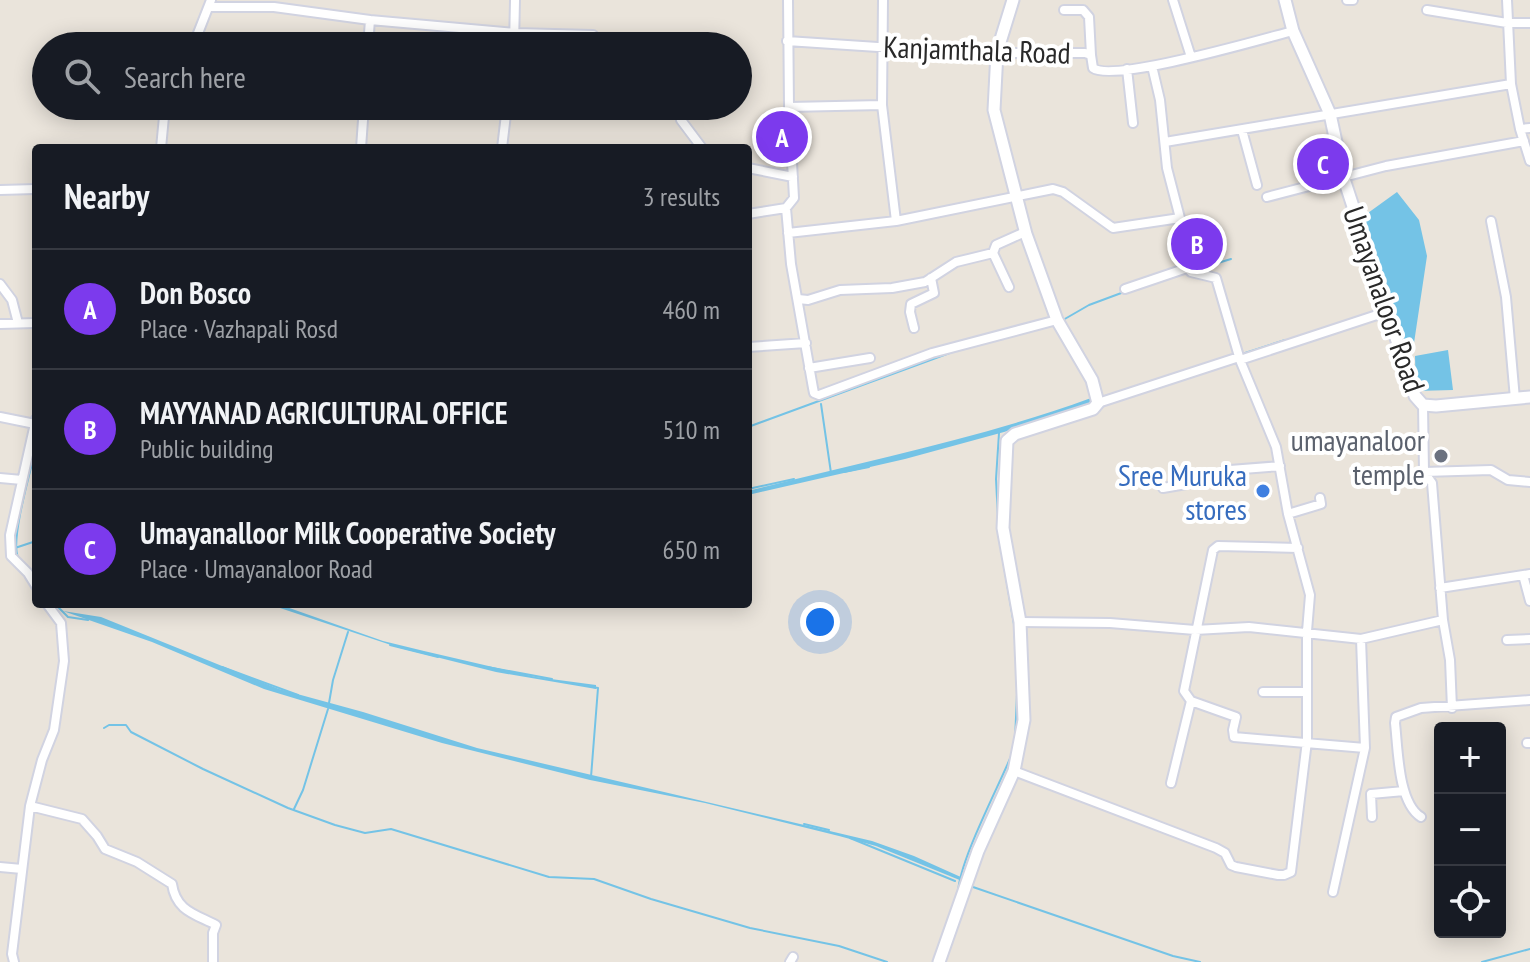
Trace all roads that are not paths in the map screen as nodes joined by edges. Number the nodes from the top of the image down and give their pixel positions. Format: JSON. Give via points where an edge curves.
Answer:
{"nodes":[{"id":1,"x":515,"y":0,"type":"edge"},
{"id":2,"x":788,"y":0,"type":"edge"},
{"id":3,"x":883,"y":0,"type":"edge"},
{"id":4,"x":1013,"y":0,"type":"edge"},
{"id":5,"x":1173,"y":0,"type":"edge"},
{"id":6,"x":1285,"y":0,"type":"edge"},
{"id":7,"x":1347,"y":0,"type":"edge"},
{"id":8,"x":1353,"y":0,"type":"edge"},
{"id":9,"x":1507,"y":0,"type":"edge"},
{"id":10,"x":210,"y":4,"type":"edge"},
{"id":11,"x":1064,"y":10,"type":"dead end"},
{"id":12,"x":1427,"y":10,"type":"dead end"},
{"id":13,"x":370,"y":20,"type":"junction"},
{"id":14,"x":1507,"y":23,"type":"junction"},
{"id":15,"x":1530,"y":23,"type":"edge"},
{"id":16,"x":1293,"y":31,"type":"junction"},
{"id":17,"x":199,"y":32,"type":"edge"},
{"id":18,"x":369,"y":32,"type":"edge"},
{"id":19,"x":505,"y":32,"type":"edge"},
{"id":20,"x":516,"y":32,"type":"edge"},
{"id":21,"x":787,"y":41,"type":"junction"},
{"id":22,"x":884,"y":47,"type":"junction"},
{"id":23,"x":997,"y":52,"type":"junction"},
{"id":24,"x":1091,"y":55,"type":"junction"},
{"id":25,"x":1191,"y":57,"type":"junction"},
{"id":26,"x":1152,"y":66,"type":"junction"},
{"id":27,"x":1127,"y":69,"type":"junction"},
{"id":28,"x":1511,"y":84,"type":"junction"},
{"id":29,"x":882,"y":105,"type":"junction"},
{"id":30,"x":789,"y":107,"type":"junction"},
{"id":31,"x":1330,"y":114,"type":"junction"},
{"id":32,"x":164,"y":120,"type":"edge"},
{"id":33,"x":363,"y":120,"type":"edge"},
{"id":34,"x":505,"y":120,"type":"edge"},
{"id":35,"x":681,"y":120,"type":"dead end"},
{"id":36,"x":1133,"y":123,"type":"dead end"},
{"id":37,"x":1525,"y":129,"type":"edge"},
{"id":38,"x":1242,"y":130,"type":"junction"},
{"id":39,"x":1524,"y":141,"type":"junction"},
{"id":40,"x":1165,"y":142,"type":"junction"},
{"id":41,"x":161,"y":144,"type":"edge"},
{"id":42,"x":361,"y":144,"type":"edge"},
{"id":43,"x":502,"y":144,"type":"edge"},
{"id":44,"x":699,"y":144,"type":"edge"},
{"id":45,"x":1530,"y":161,"type":"edge"},
{"id":46,"x":752,"y":169,"type":"edge"},
{"id":47,"x":793,"y":177,"type":"junction"},
{"id":48,"x":1344,"y":179,"type":"junction"},
{"id":49,"x":1257,"y":185,"type":"dead end"},
{"id":50,"x":32,"y":189,"type":"edge"},
{"id":51,"x":0,"y":190,"type":"edge"},
{"id":52,"x":1267,"y":197,"type":"dead end"},
{"id":53,"x":1015,"y":198,"type":"junction"},
{"id":54,"x":786,"y":208,"type":"junction"},
{"id":55,"x":752,"y":213,"type":"edge"},
{"id":56,"x":1180,"y":218,"type":"junction"},
{"id":57,"x":896,"y":221,"type":"junction"},
{"id":58,"x":1491,"y":221,"type":"dead end"},
{"id":59,"x":1025,"y":232,"type":"junction"},
{"id":60,"x":788,"y":233,"type":"junction"},
{"id":61,"x":993,"y":253,"type":"junction"},
{"id":62,"x":1187,"y":268,"type":"junction"},
{"id":63,"x":931,"y":278,"type":"junction"},
{"id":64,"x":0,"y":284,"type":"edge"},
{"id":65,"x":1009,"y":287,"type":"dead end"},
{"id":66,"x":1125,"y":289,"type":"dead end"},
{"id":67,"x":798,"y":299,"type":"junction"},
{"id":68,"x":1386,"y":312,"type":"junction"},
{"id":69,"x":1057,"y":320,"type":"junction"},
{"id":70,"x":18,"y":323,"type":"junction"},
{"id":71,"x":32,"y":323,"type":"edge"},
{"id":72,"x":0,"y":324,"type":"edge"},
{"id":73,"x":914,"y":328,"type":"dead end"},
{"id":74,"x":806,"y":343,"type":"junction"},
{"id":75,"x":752,"y":347,"type":"edge"},
{"id":76,"x":1239,"y":355,"type":"junction"},
{"id":77,"x":870,"y":358,"type":"dead end"},
{"id":78,"x":809,"y":368,"type":"junction"},
{"id":79,"x":1530,"y":397,"type":"edge"},
{"id":80,"x":1515,"y":399,"type":"junction"},
{"id":81,"x":1098,"y":403,"type":"junction"},
{"id":82,"x":1423,"y":405,"type":"junction"},
{"id":83,"x":0,"y":417,"type":"edge"},
{"id":84,"x":32,"y":422,"type":"edge"},
{"id":85,"x":32,"y":435,"type":"edge"},
{"id":86,"x":1280,"y":466,"type":"junction"},
{"id":87,"x":1424,"y":472,"type":"junction"},
{"id":88,"x":0,"y":478,"type":"edge"},
{"id":89,"x":22,"y":480,"type":"junction"},
{"id":90,"x":1530,"y":482,"type":"edge"},
{"id":91,"x":1163,"y":488,"type":"dead end"},
{"id":92,"x":1320,"y":498,"type":"dead end"},
{"id":93,"x":1288,"y":514,"type":"junction"},
{"id":94,"x":8,"y":548,"type":"edge"},
{"id":95,"x":1298,"y":548,"type":"junction"},
{"id":96,"x":1527,"y":574,"type":"edge"},
{"id":97,"x":32,"y":580,"type":"edge"},
{"id":98,"x":1440,"y":588,"type":"junction"},
{"id":99,"x":1530,"y":601,"type":"edge"},
{"id":100,"x":50,"y":608,"type":"edge"},
{"id":101,"x":1443,"y":620,"type":"junction"},
{"id":102,"x":1020,"y":622,"type":"junction"},
{"id":103,"x":1195,"y":630,"type":"junction"},
{"id":104,"x":1307,"y":631,"type":"junction"},
{"id":105,"x":1361,"y":639,"type":"junction"},
{"id":106,"x":1530,"y":639,"type":"edge"},
{"id":107,"x":1507,"y":640,"type":"dead end"},
{"id":108,"x":1263,"y":692,"type":"dead end"},
{"id":109,"x":1306,"y":692,"type":"junction"},
{"id":110,"x":1530,"y":700,"type":"edge"},
{"id":111,"x":1191,"y":701,"type":"junction"},
{"id":112,"x":1452,"y":708,"type":"junction"},
{"id":113,"x":1307,"y":741,"type":"junction"},
{"id":114,"x":1365,"y":748,"type":"junction"},
{"id":115,"x":1014,"y":771,"type":"junction"},
{"id":116,"x":1171,"y":783,"type":"dead end"},
{"id":117,"x":1404,"y":791,"type":"junction"},
{"id":118,"x":30,"y":806,"type":"junction"},
{"id":119,"x":1372,"y":817,"type":"dead end"},
{"id":120,"x":1421,"y":817,"type":"dead end"},
{"id":121,"x":0,"y":867,"type":"edge"},
{"id":122,"x":22,"y":869,"type":"junction"},
{"id":123,"x":1333,"y":892,"type":"dead end"},
{"id":124,"x":14,"y":962,"type":"edge"},
{"id":125,"x":213,"y":962,"type":"edge"},
{"id":126,"x":939,"y":962,"type":"edge"}],
"edges":[{"from":1,"to":20,"type":"street"},
{"from":2,"to":21,"type":"street"},
{"from":3,"to":22,"type":"street"},
{"from":4,"to":23,"type":"street"},
{"from":5,"to":25,"type":"street"},
{"from":6,"to":16,"type":"street","name":"Umayanaloor Road"},
{"from":7,"to":8,"type":"street"},
{"from":9,"to":14,"type":"street"},
{"from":10,"to":13,"type":"street"},
{"from":10,"to":17,"type":"street"},
{"from":11,"to":24,"type":"street","via":[[1083,10],[1089,17]]},
{"from":12,"to":14,"type":"street"},
{"from":13,"to":18,"type":"street"},
{"from":13,"to":19,"type":"street"},
{"from":14,"to":15,"type":"street"},
{"from":14,"to":28,"type":"street"},
{"from":16,"to":25,"type":"street","name":"Kanjamthala Road"},
{"from":16,"to":31,"type":"street","name":"Umayanaloor Road"},
{"from":21,"to":22,"type":"street","name":"Kanjamthala Road"},
{"from":21,"to":30,"type":"street"},
{"from":22,"to":23,"type":"street","name":"Kanjamthala Road"},
{"from":22,"to":29,"type":"street"},
{"from":23,"to":24,"type":"street","name":"Kanjamthala Road"},
{"from":23,"to":53,"type":"street","via":[[994,110]]},
{"from":24,"to":27,"type":"street","name":"Kanjamthala Road","via":[[1098,72]]},
{"from":25,"to":26,"type":"street","name":"Kanjamthala Road"},
{"from":26,"to":27,"type":"street","name":"Kanjamthala Road"},
{"from":26,"to":40,"type":"street"},
{"from":27,"to":36,"type":"street"},
{"from":28,"to":31,"type":"street"},
{"from":28,"to":37,"type":"street"},
{"from":29,"to":30,"type":"street","name":"Kanjamthala Road"},
{"from":29,"to":57,"type":"street"},
{"from":30,"to":47,"type":"street"},
{"from":31,"to":38,"type":"street"},
{"from":31,"to":48,"type":"street","name":"Umayanaloor Road"},
{"from":32,"to":41,"type":"street"},
{"from":33,"to":42,"type":"street"},
{"from":34,"to":43,"type":"street"},
{"from":35,"to":44,"type":"street"},
{"from":37,"to":39,"type":"street"},
{"from":38,"to":40,"type":"street"},
{"from":38,"to":49,"type":"street"},
{"from":39,"to":45,"type":"street"},
{"from":39,"to":48,"type":"street","via":[[1386,166]]},
{"from":40,"to":56,"type":"street"},
{"from":46,"to":47,"type":"street"},
{"from":47,"to":54,"type":"street","via":[[794,198]]},
{"from":48,"to":52,"type":"street"},
{"from":48,"to":68,"type":"street","name":"Umayanaloor Road"},
{"from":50,"to":51,"type":"street"},
{"from":53,"to":56,"type":"street","via":[[1058,190],[1113,228]]},
{"from":53,"to":57,"type":"street"},
{"from":53,"to":59,"type":"street"},
{"from":54,"to":55,"type":"street"},
{"from":54,"to":60,"type":"street"},
{"from":56,"to":62,"type":"street"},
{"from":57,"to":60,"type":"street"},
{"from":58,"to":80,"type":"street","via":[[1506,297]]},
{"from":59,"to":61,"type":"street","via":[[996,245]]},
{"from":59,"to":69,"type":"street"},
{"from":60,"to":67,"type":"street"},
{"from":61,"to":63,"type":"street","via":[[950,264]]},
{"from":61,"to":65,"type":"street"},
{"from":62,"to":66,"type":"street"},
{"from":62,"to":76,"type":"street","via":[[1216,278]]},
{"from":63,"to":67,"type":"street"},
{"from":63,"to":73,"type":"street","via":[[934,293],[911,304]]},
{"from":64,"to":70,"type":"street","via":[[12,300]]},
{"from":67,"to":74,"type":"street"},
{"from":68,"to":76,"type":"street"},
{"from":68,"to":82,"type":"street","name":"Umayanaloor Road","via":[[1410,388]]},
{"from":69,"to":78,"type":"street","via":[[932,353],[825,395],[814,393]]},
{"from":69,"to":81,"type":"street","via":[[1092,380]]},
{"from":70,"to":71,"type":"street"},
{"from":70,"to":72,"type":"street"},
{"from":74,"to":75,"type":"street"},
{"from":74,"to":78,"type":"street"},
{"from":76,"to":81,"type":"street"},
{"from":76,"to":86,"type":"street"},
{"from":77,"to":78,"type":"street"},
{"from":79,"to":80,"type":"street","name":"Umayanaloor Road"},
{"from":80,"to":82,"type":"street","name":"Umayanaloor Road"},
{"from":81,"to":102,"type":"street","via":[[1007,441],[1003,528]]},
{"from":82,"to":87,"type":"street"},
{"from":83,"to":84,"type":"street"},
{"from":85,"to":89,"type":"street"},
{"from":86,"to":91,"type":"street","via":[[1230,470]]},
{"from":86,"to":93,"type":"street"},
{"from":87,"to":90,"type":"street","via":[[1491,470],[1508,480]]},
{"from":87,"to":98,"type":"street","via":[[1432,483]]},
{"from":88,"to":89,"type":"street"},
{"from":89,"to":94,"type":"street"},
{"from":92,"to":93,"type":"street","via":[[1321,504]]},
{"from":93,"to":95,"type":"street"},
{"from":94,"to":97,"type":"street"},
{"from":95,"to":103,"type":"street","via":[[1218,546],[1210,558]]},
{"from":95,"to":104,"type":"street","via":[[1310,595]]},
{"from":96,"to":98,"type":"street"},
{"from":96,"to":99,"type":"street"},
{"from":98,"to":101,"type":"street"},
{"from":100,"to":118,"type":"street","via":[[61,623],[64,661],[54,730]]},
{"from":101,"to":105,"type":"street"},
{"from":101,"to":112,"type":"street"},
{"from":102,"to":103,"type":"street"},
{"from":102,"to":115,"type":"street","via":[[1025,713]]},
{"from":103,"to":104,"type":"street"},
{"from":103,"to":111,"type":"street","via":[[1184,691]]},
{"from":104,"to":105,"type":"street"},
{"from":104,"to":109,"type":"street"},
{"from":105,"to":114,"type":"street"},
{"from":106,"to":107,"type":"street"},
{"from":108,"to":109,"type":"street"},
{"from":109,"to":113,"type":"street"},
{"from":110,"to":112,"type":"street"},
{"from":111,"to":113,"type":"street","via":[[1236,717],[1234,737]]},
{"from":111,"to":116,"type":"street"},
{"from":112,"to":117,"type":"street","via":[[1412,709],[1396,717]]},
{"from":113,"to":114,"type":"street"},
{"from":113,"to":115,"type":"street","via":[[1292,866],[1284,875],[1236,867],[1216,848]]},
{"from":114,"to":123,"type":"street"},
{"from":115,"to":126,"type":"street","via":[[978,851]]},
{"from":117,"to":119,"type":"street","via":[[1371,794]]},
{"from":117,"to":120,"type":"street"},
{"from":118,"to":122,"type":"street"},
{"from":118,"to":125,"type":"street","via":[[82,819],[105,849],[172,884],[187,912],[216,925]]},
{"from":121,"to":122,"type":"street"},
{"from":122,"to":124,"type":"street"}]}
